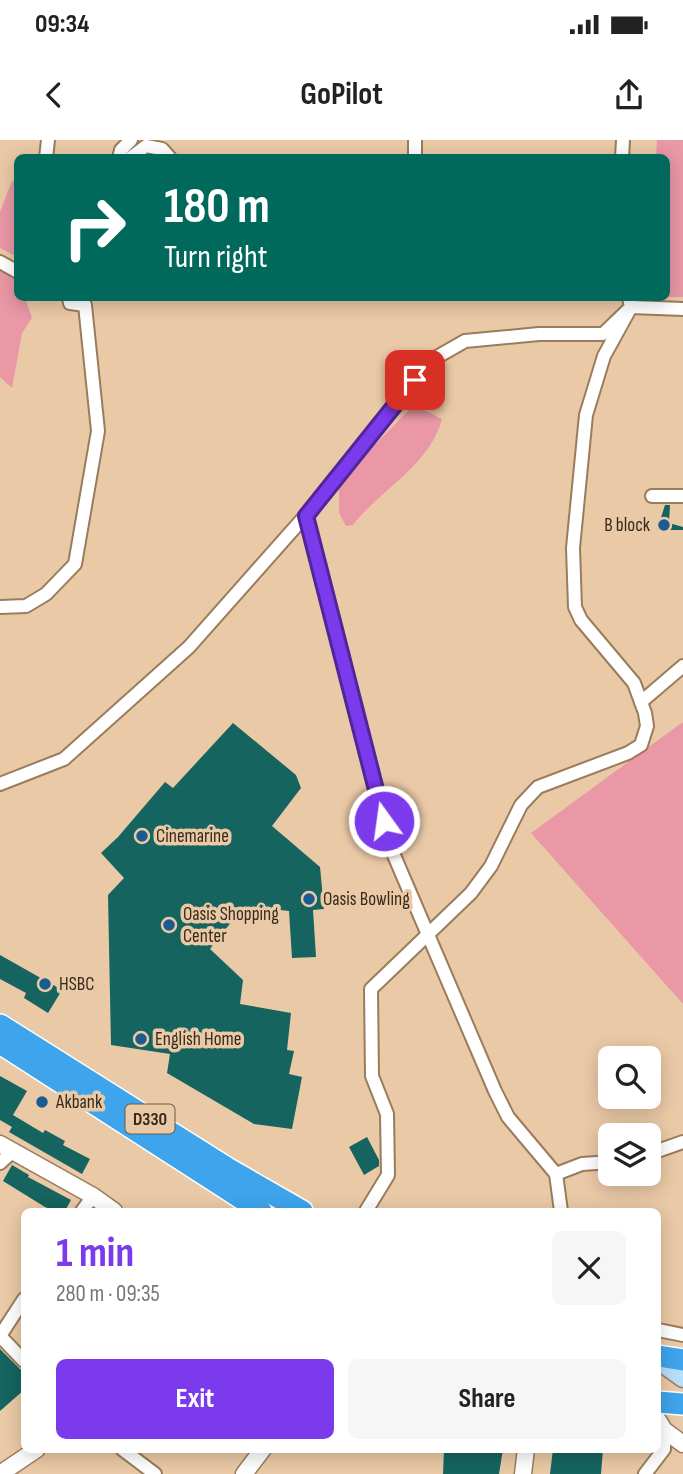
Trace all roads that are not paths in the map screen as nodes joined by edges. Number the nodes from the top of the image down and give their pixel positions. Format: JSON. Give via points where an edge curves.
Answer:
{"nodes":[{"id":1,"x":131,"y":140,"type":"edge"},
{"id":2,"x":120,"y":154,"type":"edge"},
{"id":3,"x":135,"y":154,"type":"edge"},
{"id":4,"x":166,"y":154,"type":"edge"},
{"id":5,"x":87,"y":301,"type":"edge"},
{"id":6,"x":630,"y":302,"type":"edge"},
{"id":7,"x":683,"y":309,"type":"edge"},
{"id":8,"x":652,"y":496,"type":"dead end"},
{"id":9,"x":683,"y":496,"type":"edge"},
{"id":10,"x":306,"y":516,"type":"junction"},
{"id":11,"x":0,"y":607,"type":"edge"},
{"id":12,"x":683,"y":666,"type":"edge"},
{"id":13,"x":641,"y":702,"type":"junction"},
{"id":14,"x":0,"y":784,"type":"edge"},
{"id":15,"x":429,"y":934,"type":"junction"},
{"id":16,"x":0,"y":1025,"type":"edge"},
{"id":17,"x":0,"y":1042,"type":"edge"},
{"id":18,"x":683,"y":1142,"type":"edge"},
{"id":19,"x":6,"y":1147,"type":"edge"},
{"id":20,"x":661,"y":1150,"type":"edge"},
{"id":21,"x":0,"y":1163,"type":"edge"},
{"id":22,"x":598,"y":1163,"type":"edge"},
{"id":23,"x":556,"y":1174,"type":"junction"},
{"id":24,"x":93,"y":1196,"type":"junction"},
{"id":25,"x":84,"y":1208,"type":"edge"},
{"id":26,"x":110,"y":1208,"type":"edge"},
{"id":27,"x":256,"y":1208,"type":"edge"},
{"id":28,"x":297,"y":1208,"type":"edge"},
{"id":29,"x":368,"y":1208,"type":"edge"},
{"id":30,"x":561,"y":1208,"type":"edge"},
{"id":31,"x":21,"y":1304,"type":"edge"},
{"id":32,"x":661,"y":1331,"type":"edge"},
{"id":33,"x":683,"y":1335,"type":"edge"},
{"id":34,"x":0,"y":1336,"type":"edge"},
{"id":35,"x":21,"y":1357,"type":"edge"},
{"id":36,"x":661,"y":1358,"type":"edge"},
{"id":37,"x":661,"y":1360,"type":"edge"},
{"id":38,"x":683,"y":1360,"type":"edge"},
{"id":39,"x":683,"y":1378,"type":"edge"},
{"id":40,"x":661,"y":1402,"type":"edge"},
{"id":41,"x":683,"y":1404,"type":"edge"},
{"id":42,"x":661,"y":1425,"type":"edge"},
{"id":43,"x":683,"y":1444,"type":"edge"},
{"id":44,"x":31,"y":1453,"type":"edge"},
{"id":45,"x":127,"y":1453,"type":"edge"},
{"id":46,"x":260,"y":1453,"type":"edge"},
{"id":47,"x":526,"y":1453,"type":"edge"},
{"id":48,"x":661,"y":1453,"type":"edge"},
{"id":49,"x":661,"y":1453,"type":"edge"},
{"id":50,"x":0,"y":1474,"type":"edge"},
{"id":51,"x":155,"y":1474,"type":"edge"},
{"id":52,"x":244,"y":1474,"type":"edge"},
{"id":53,"x":523,"y":1474,"type":"edge"},
{"id":54,"x":645,"y":1474,"type":"edge"}],
"edges":[{"from":1,"to":2,"type":"street"},
{"from":3,"to":4,"type":"street","via":[[146,146]]},
{"from":5,"to":11,"type":"street","via":[[98,431],[75,564],[46,594],[26,606]]},
{"from":6,"to":7,"type":"street"},
{"from":6,"to":10,"type":"street","via":[[603,334],[465,341],[430,361]]},
{"from":6,"to":13,"type":"street","via":[[604,356],[586,415],[573,548],[575,607],[581,621],[634,683]]},
{"from":8,"to":9,"type":"street"},
{"from":10,"to":14,"type":"street","via":[[189,647],[64,760]]},
{"from":10,"to":15,"type":"street","via":[[390,846]]},
{"from":12,"to":13,"type":"street"},
{"from":13,"to":15,"type":"street","via":[[647,726],[641,745],[538,788],[521,805],[491,866]]},
{"from":15,"to":23,"type":"street","via":[[508,1117]]},
{"from":15,"to":29,"type":"street","via":[[371,989],[372,1076],[387,1114],[388,1175]]},
{"from":16,"to":28,"type":"highway","number":"D330"},
{"from":17,"to":27,"type":"highway","number":"D330"},
{"from":18,"to":20,"type":"street"},
{"from":19,"to":21,"type":"street"},
{"from":19,"to":24,"type":"street"},
{"from":22,"to":23,"type":"street"},
{"from":23,"to":30,"type":"street"},
{"from":24,"to":25,"type":"street"},
{"from":24,"to":26,"type":"street"},
{"from":31,"to":34,"type":"street"},
{"from":32,"to":33,"type":"street"},
{"from":34,"to":35,"type":"street"},
{"from":36,"to":38,"type":"highway"},
{"from":37,"to":39,"type":"main road"},
{"from":40,"to":41,"type":"highway"},
{"from":42,"to":43,"type":"street"},
{"from":42,"to":49,"type":"street"},
{"from":44,"to":50,"type":"street"},
{"from":45,"to":51,"type":"street"},
{"from":46,"to":52,"type":"street"},
{"from":47,"to":53,"type":"street"},
{"from":48,"to":54,"type":"street"}]}
